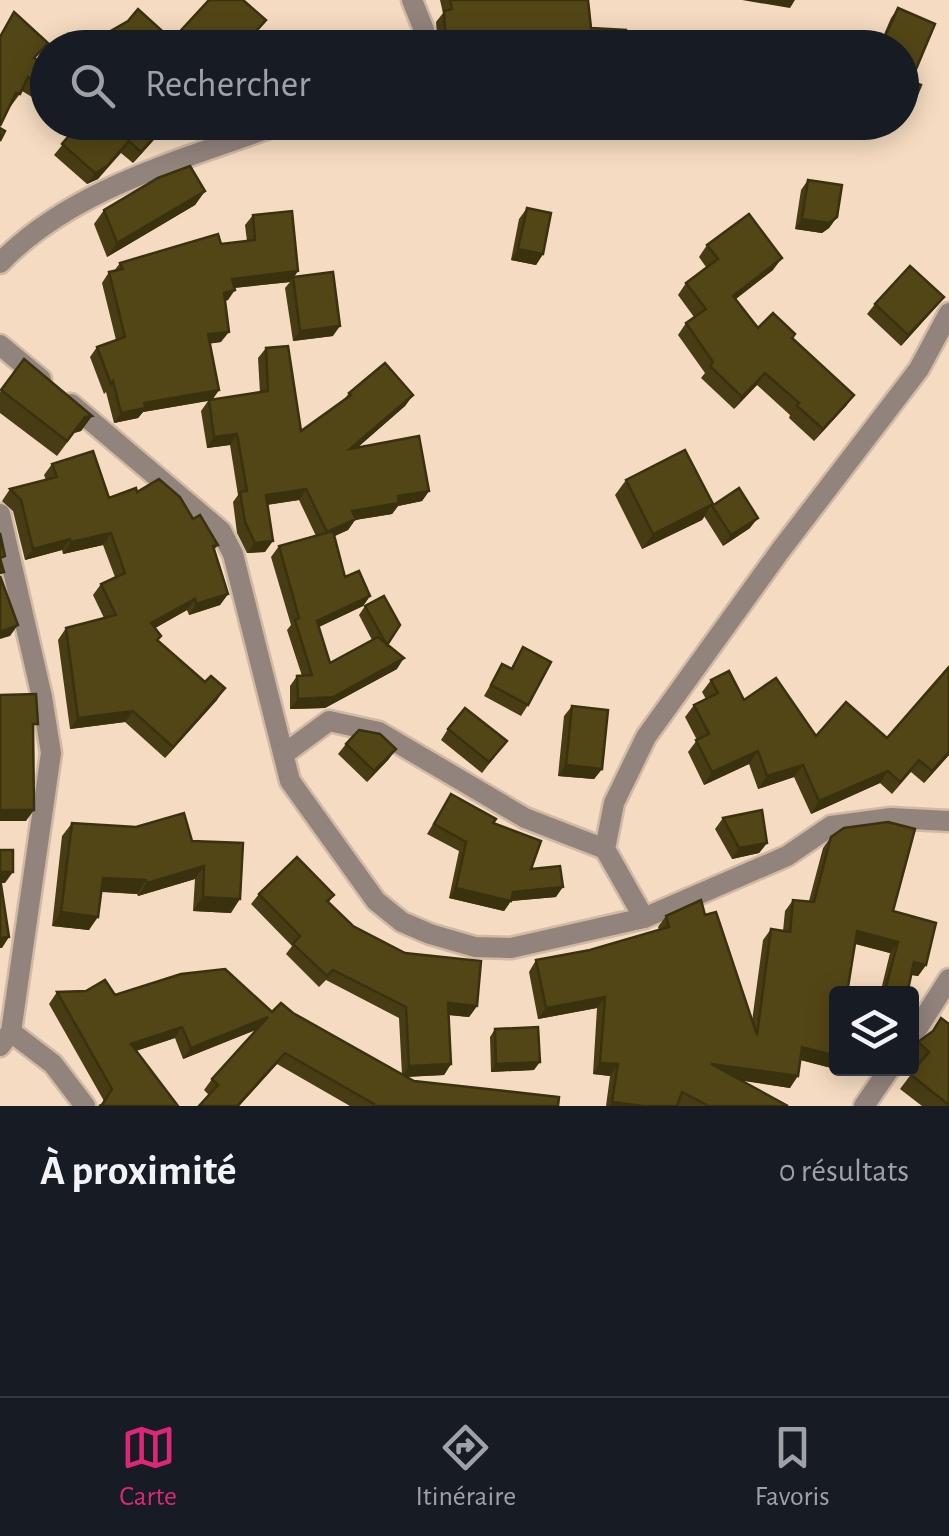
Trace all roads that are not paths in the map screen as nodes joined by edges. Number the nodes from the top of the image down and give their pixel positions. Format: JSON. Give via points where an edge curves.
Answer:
{"nodes":[{"id":1,"x":412,"y":0,"type":"edge"},
{"id":2,"x":424,"y":30,"type":"edge"},
{"id":3,"x":239,"y":140,"type":"edge"},
{"id":4,"x":0,"y":263,"type":"edge"},
{"id":5,"x":949,"y":312,"type":"edge"},
{"id":6,"x":0,"y":345,"type":"edge"},
{"id":7,"x":0,"y":514,"type":"edge"},
{"id":8,"x":284,"y":754,"type":"junction"},
{"id":9,"x":949,"y":821,"type":"edge"},
{"id":10,"x":605,"y":850,"type":"junction"},
{"id":11,"x":644,"y":918,"type":"junction"},
{"id":12,"x":949,"y":978,"type":"edge"},
{"id":13,"x":919,"y":1026,"type":"edge"},
{"id":14,"x":5,"y":1039,"type":"edge"},
{"id":15,"x":885,"y":1076,"type":"edge"},
{"id":16,"x":86,"y":1106,"type":"edge"},
{"id":17,"x":864,"y":1106,"type":"edge"}],
"edges":[{"from":1,"to":2,"type":"street"},
{"from":3,"to":4,"type":"street","via":[[86,200],[52,218]]},
{"from":5,"to":10,"type":"street","via":[[920,368],[646,736],[614,803]]},
{"from":6,"to":8,"type":"street","via":[[221,531],[233,554]]},
{"from":7,"to":14,"type":"street","via":[[51,753]]},
{"from":8,"to":10,"type":"street","via":[[328,721],[368,727],[525,818]]},
{"from":8,"to":11,"type":"street","via":[[290,780],[376,901],[402,922],[476,947],[511,948]]},
{"from":9,"to":11,"type":"street","via":[[891,818],[830,826],[787,856]]},
{"from":10,"to":11,"type":"street"},
{"from":12,"to":13,"type":"street"},
{"from":14,"to":16,"type":"street","via":[[53,1064]]},
{"from":15,"to":17,"type":"street"}]}
